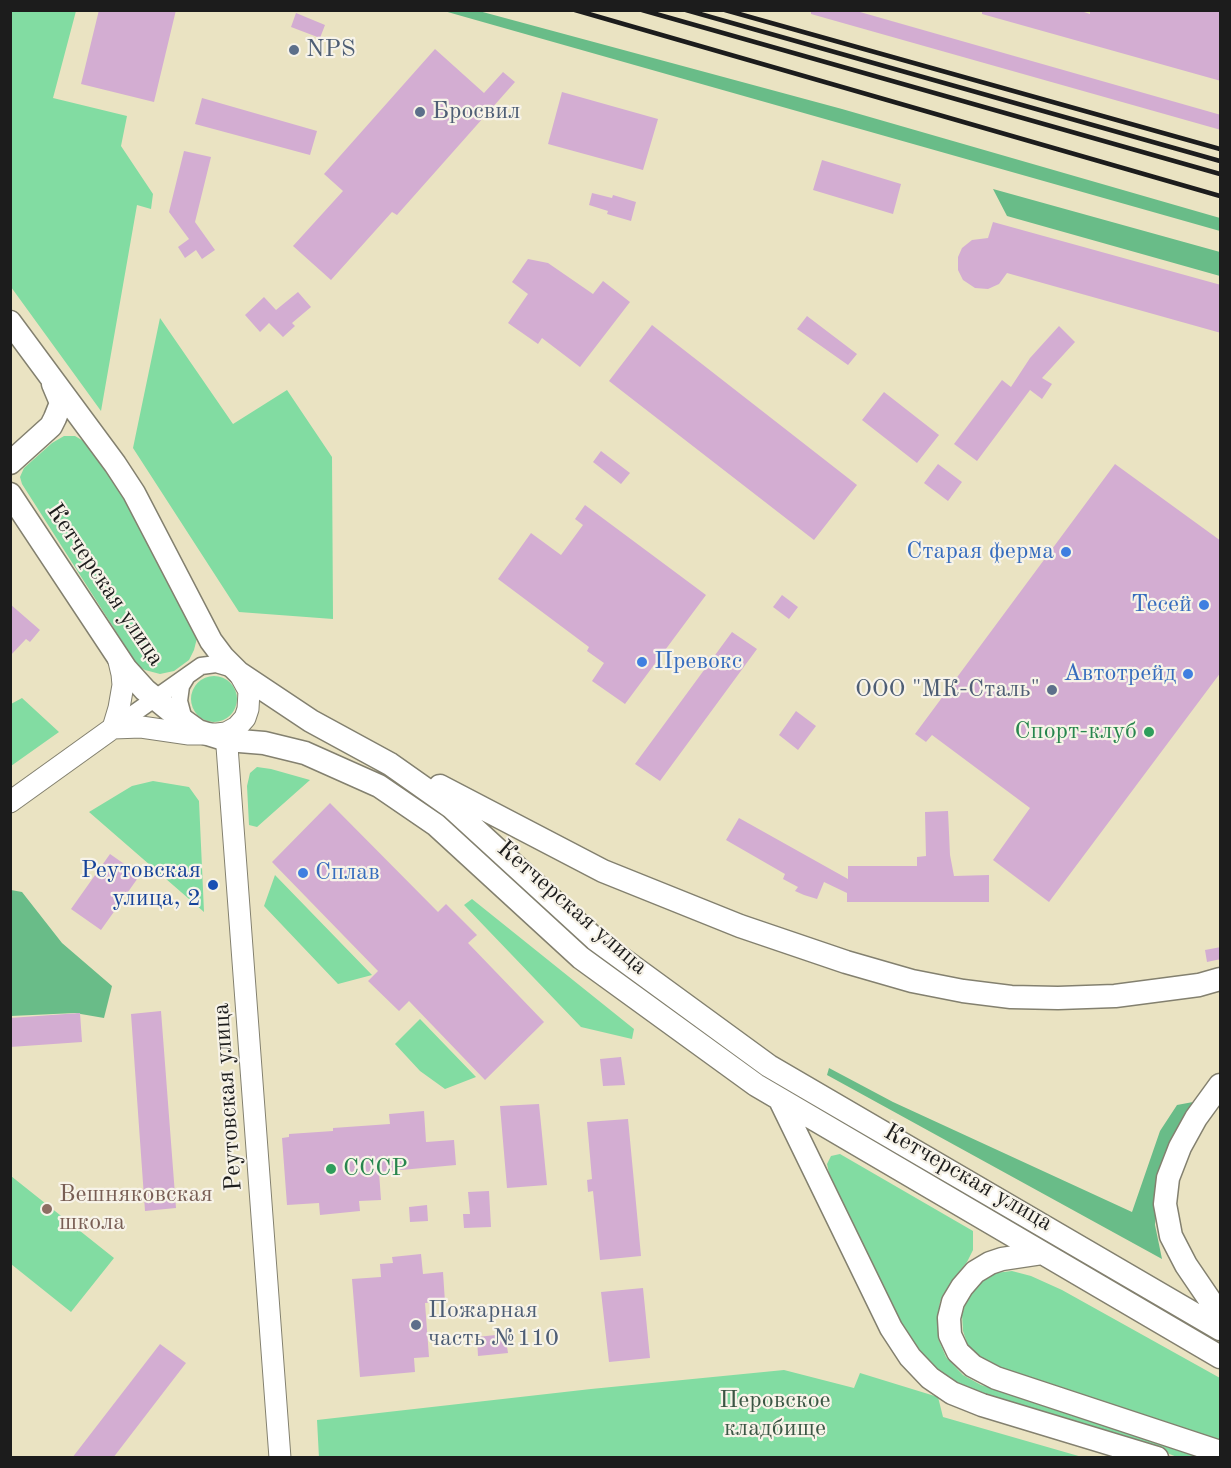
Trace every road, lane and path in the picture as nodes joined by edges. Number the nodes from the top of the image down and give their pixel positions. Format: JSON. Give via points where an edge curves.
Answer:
{"nodes":[{"id":1,"x":10,"y":322,"type":"edge"},
{"id":2,"x":44,"y":368,"type":"junction"},
{"id":3,"x":44,"y":432,"type":"junction"},
{"id":4,"x":96,"y":438,"type":"junction"},
{"id":5,"x":10,"y":463,"type":"edge"},
{"id":6,"x":10,"y":494,"type":"edge"},
{"id":7,"x":118,"y":657,"type":"junction"},
{"id":8,"x":195,"y":669,"type":"junction"},
{"id":9,"x":239,"y":673,"type":"junction"},
{"id":10,"x":154,"y":699,"type":"junction"},
{"id":11,"x":113,"y":728,"type":"junction"},
{"id":12,"x":213,"y":733,"type":"junction"},
{"id":13,"x":390,"y":764,"type":"junction"},
{"id":14,"x":10,"y":802,"type":"edge"},
{"id":15,"x":1221,"y":979,"type":"edge"},
{"id":16,"x":1221,"y":1085,"type":"edge"},
{"id":17,"x":780,"y":1100,"type":"junction"},
{"id":18,"x":1042,"y":1253,"type":"junction"},
{"id":19,"x":1221,"y":1315,"type":"edge"},
{"id":20,"x":1221,"y":1329,"type":"edge"},
{"id":21,"x":1221,"y":1357,"type":"edge"},
{"id":22,"x":1221,"y":1452,"type":"edge"},
{"id":23,"x":280,"y":1458,"type":"edge"},
{"id":24,"x":1157,"y":1458,"type":"edge"}],
"edges":[{"from":1,"to":2,"type":"main road","name":"Кетчерская улица"},
{"from":2,"to":3,"type":"main road","name":"Кетчерская улица","via":[[61,403],[56,418]]},
{"from":2,"to":4,"type":"main road","name":"Кетчерская улица"},
{"from":3,"to":4,"type":"main road","name":"Кетчерская улица","via":[[69,423]]},
{"from":3,"to":5,"type":"main road","name":"Кетчерская улица"},
{"from":4,"to":9,"type":"main road","name":"Кетчерская улица","via":[[134,493],[211,641]]},
{"from":6,"to":7,"type":"main road","name":"Кетчерская улица"},
{"from":7,"to":10,"type":"main road","name":"Кетчерская улица"},
{"from":7,"to":11,"type":"street","via":[[123,685]]},
{"from":8,"to":9,"type":"street","via":[[216,663]]},
{"from":8,"to":10,"type":"street"},
{"from":8,"to":12,"type":"street","via":[[179,693],[180,709]]},
{"from":9,"to":12,"type":"street","via":[[249,691],[248,709],[237,727]]},
{"from":9,"to":13,"type":"main road","name":"Кетчерская улица","via":[[311,721]]},
{"from":10,"to":11,"type":"street"},
{"from":10,"to":12,"type":"main road","name":"Кетчерская улица"},
{"from":11,"to":12,"type":"street"},
{"from":11,"to":14,"type":"street"},
{"from":12,"to":17,"type":"main road","name":"Кетчерская улица","via":[[305,753],[380,786],[436,825],[581,958]]},
{"from":12,"to":23,"type":"street","name":"Реутовская улица"},
{"from":13,"to":15,"type":"main road","via":[[603,871],[740,926],[912,981],[1011,997],[1058,998],[1115,996]]},
{"from":13,"to":20,"type":"main road","name":"Кетчерская улица","via":[[451,807],[595,939],[769,1066]]},
{"from":16,"to":19,"type":"main road","via":[[1180,1147],[1168,1178],[1165,1204],[1171,1236],[1180,1256]]},
{"from":17,"to":18,"type":"main road","name":"Кетчерская улица"},
{"from":17,"to":24,"type":"main road","via":[[891,1328],[930,1378],[952,1393],[982,1405]]},
{"from":18,"to":21,"type":"main road","name":"Кетчерская улица"},
{"from":18,"to":22,"type":"main road","via":[[990,1263],[962,1287],[949,1318],[950,1335],[958,1352],[973,1366],[996,1378]]}]}
